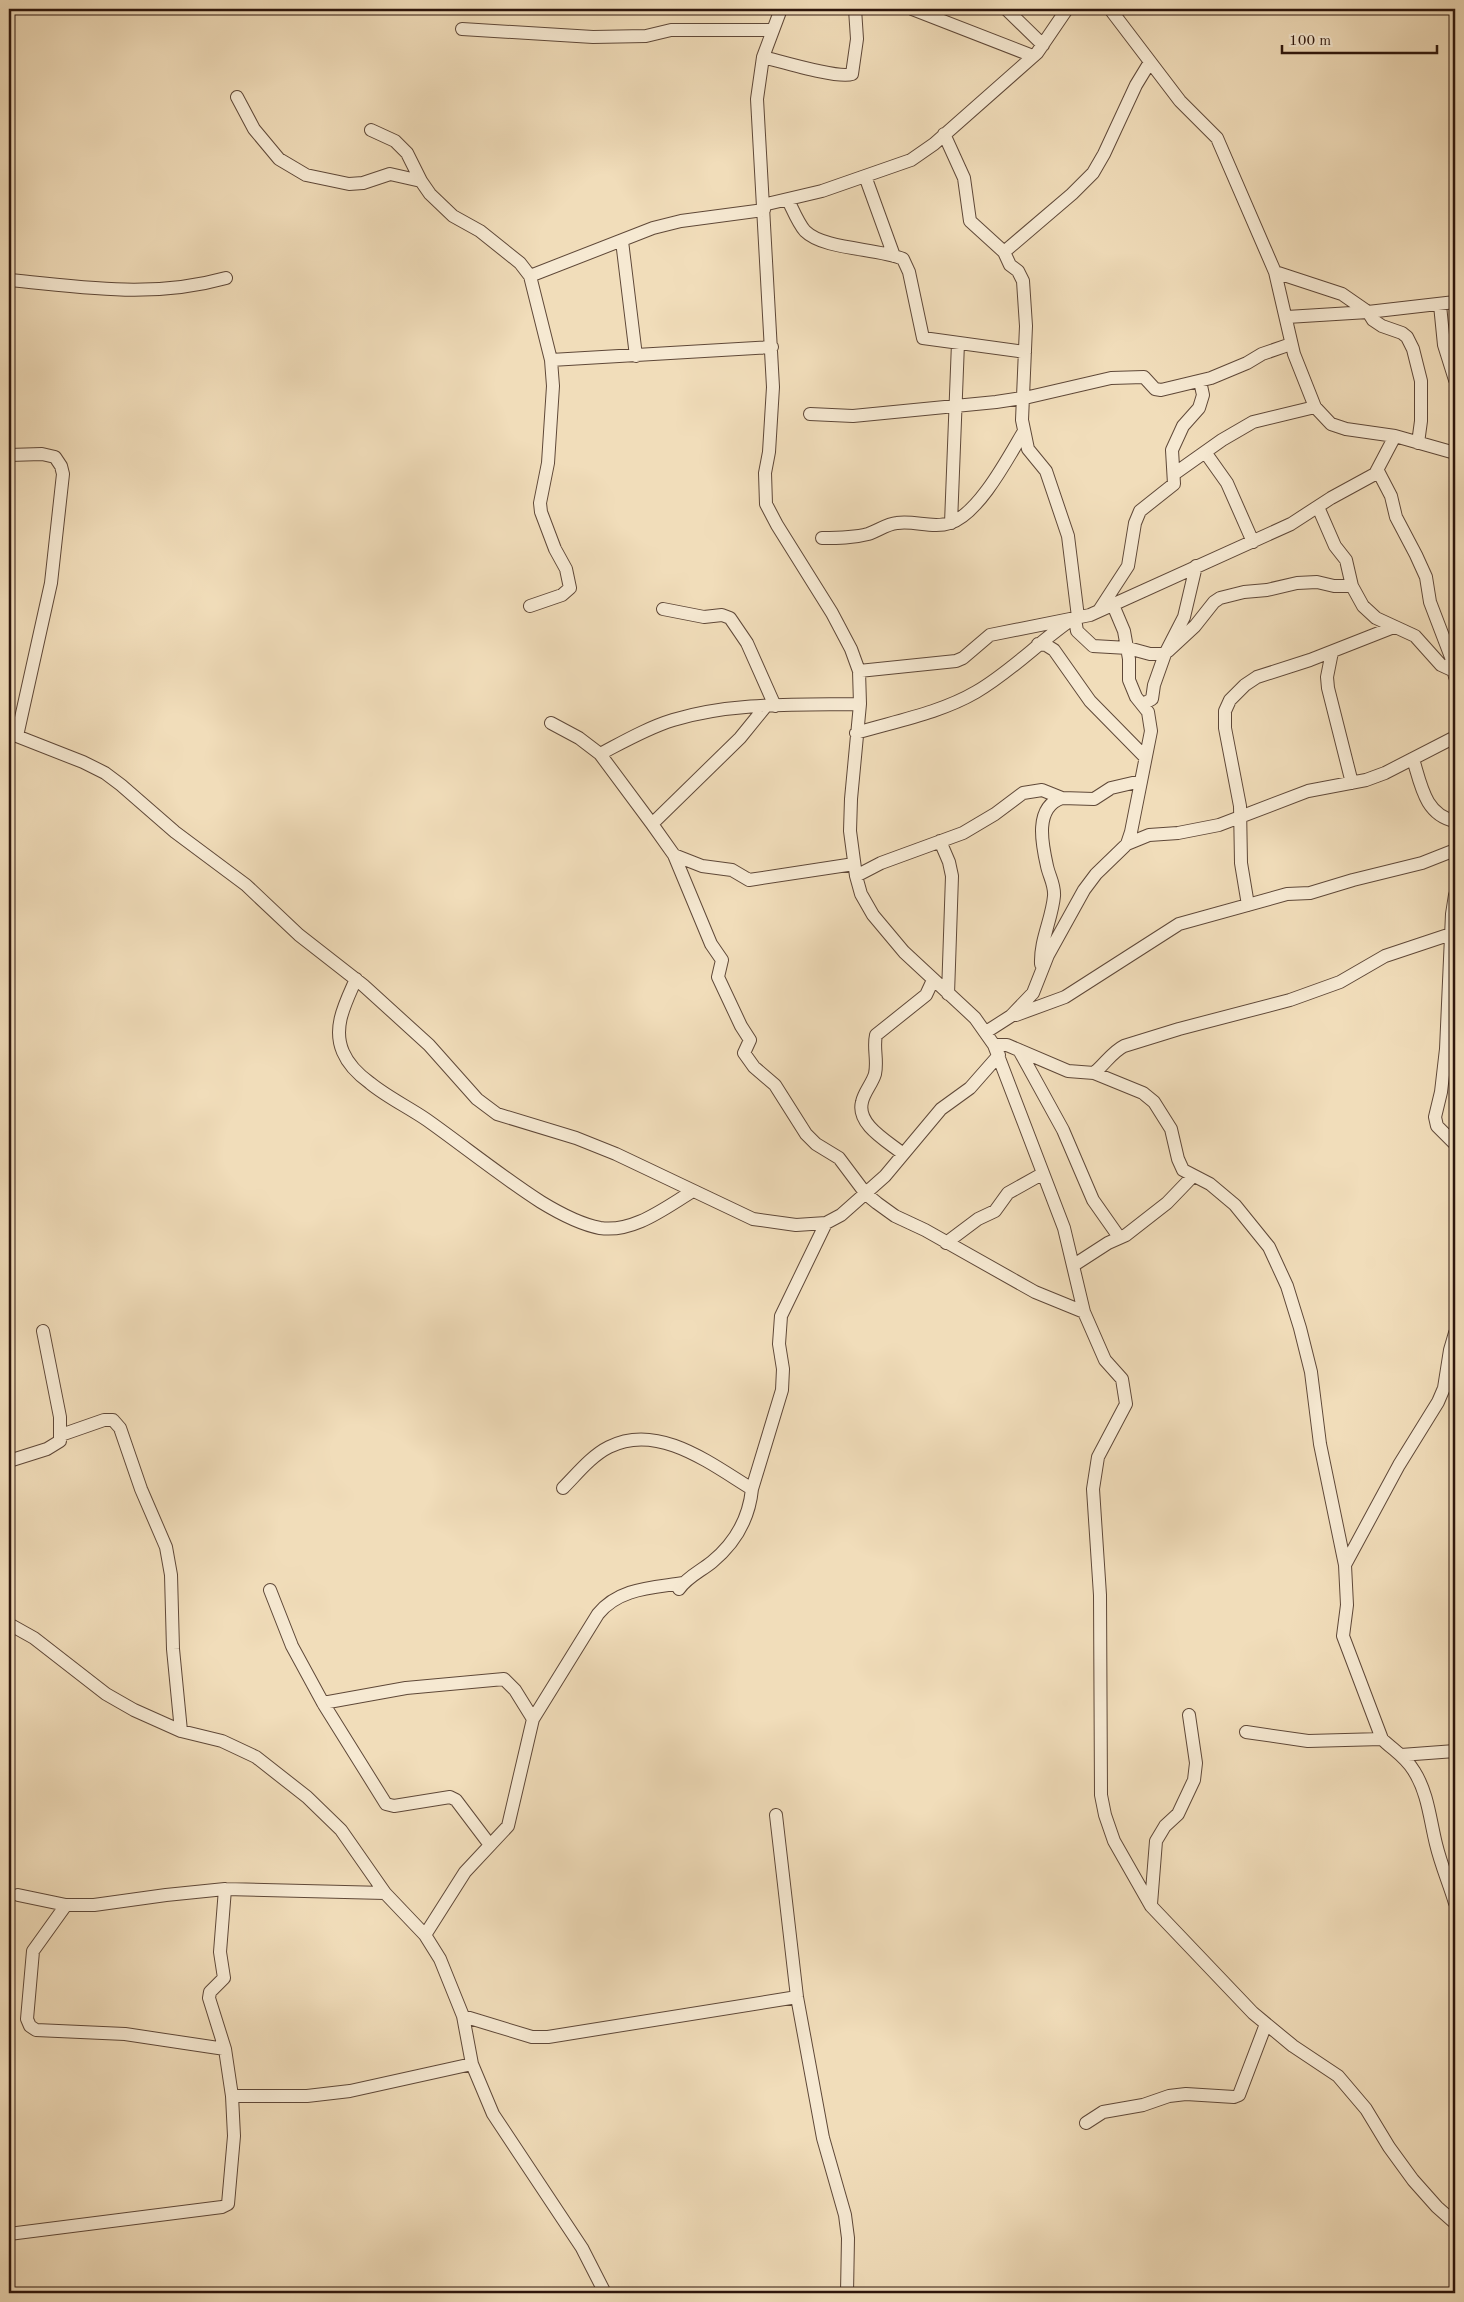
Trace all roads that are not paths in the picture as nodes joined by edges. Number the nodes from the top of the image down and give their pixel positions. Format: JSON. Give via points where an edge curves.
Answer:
{"nodes":[{"id":1,"x":781,"y":9,"type":"edge"},
{"id":2,"x":855,"y":9,"type":"edge"},
{"id":3,"x":912,"y":9,"type":"edge"},
{"id":4,"x":1006,"y":9,"type":"edge"},
{"id":5,"x":1067,"y":9,"type":"edge"},
{"id":6,"x":1110,"y":9,"type":"edge"},
{"id":7,"x":462,"y":29,"type":"dead end"},
{"id":8,"x":772,"y":30,"type":"junction"},
{"id":9,"x":1043,"y":45,"type":"junction"},
{"id":10,"x":1033,"y":56,"type":"junction"},
{"id":11,"x":763,"y":57,"type":"junction"},
{"id":12,"x":1150,"y":62,"type":"junction"},
{"id":13,"x":237,"y":97,"type":"dead end"},
{"id":14,"x":371,"y":130,"type":"dead end"},
{"id":15,"x":944,"y":134,"type":"junction"},
{"id":16,"x":865,"y":176,"type":"junction"},
{"id":17,"x":420,"y":181,"type":"junction"},
{"id":18,"x":788,"y":200,"type":"junction"},
{"id":19,"x":764,"y":207,"type":"junction"},
{"id":20,"x":622,"y":241,"type":"junction"},
{"id":21,"x":1004,"y":252,"type":"junction"},
{"id":22,"x":894,"y":256,"type":"junction"},
{"id":23,"x":1275,"y":272,"type":"junction"},
{"id":24,"x":530,"y":276,"type":"junction"},
{"id":25,"x":226,"y":278,"type":"dead end"},
{"id":26,"x":9,"y":280,"type":"edge"},
{"id":27,"x":1455,"y":302,"type":"edge"},
{"id":28,"x":1440,"y":304,"type":"junction"},
{"id":29,"x":1368,"y":312,"type":"junction"},
{"id":30,"x":1287,"y":316,"type":"junction"},
{"id":31,"x":958,"y":343,"type":"junction"},
{"id":32,"x":1291,"y":344,"type":"junction"},
{"id":33,"x":772,"y":347,"type":"junction"},
{"id":34,"x":1025,"y":352,"type":"junction"},
{"id":35,"x":636,"y":356,"type":"junction"},
{"id":36,"x":552,"y":360,"type":"junction"},
{"id":37,"x":1455,"y":380,"type":"edge"},
{"id":38,"x":1200,"y":381,"type":"junction"},
{"id":39,"x":1022,"y":398,"type":"junction"},
{"id":40,"x":954,"y":405,"type":"junction"},
{"id":41,"x":1315,"y":407,"type":"junction"},
{"id":42,"x":810,"y":414,"type":"dead end"},
{"id":43,"x":1024,"y":431,"type":"junction"},
{"id":44,"x":1395,"y":436,"type":"junction"},
{"id":45,"x":1418,"y":443,"type":"junction"},
{"id":46,"x":1205,"y":452,"type":"junction"},
{"id":47,"x":1455,"y":453,"type":"edge"},
{"id":48,"x":9,"y":455,"type":"edge"},
{"id":49,"x":1378,"y":471,"type":"junction"},
{"id":50,"x":1174,"y":474,"type":"junction"},
{"id":51,"x":1318,"y":507,"type":"junction"},
{"id":52,"x":951,"y":523,"type":"junction"},
{"id":53,"x":822,"y":538,"type":"dead end"},
{"id":54,"x":1253,"y":542,"type":"junction"},
{"id":55,"x":1196,"y":566,"type":"junction"},
{"id":56,"x":1352,"y":586,"type":"junction"},
{"id":57,"x":1113,"y":605,"type":"junction"},
{"id":58,"x":530,"y":606,"type":"dead end"},
{"id":59,"x":663,"y":609,"type":"dead end"},
{"id":60,"x":1097,"y":612,"type":"junction"},
{"id":61,"x":1075,"y":619,"type":"junction"},
{"id":62,"x":1394,"y":626,"type":"junction"},
{"id":63,"x":1038,"y":644,"type":"junction"},
{"id":64,"x":1128,"y":648,"type":"junction"},
{"id":65,"x":1332,"y":652,"type":"junction"},
{"id":66,"x":1167,"y":653,"type":"junction"},
{"id":67,"x":859,"y":671,"type":"junction"},
{"id":68,"x":1454,"y":674,"type":"edge"},
{"id":69,"x":860,"y":704,"type":"junction"},
{"id":70,"x":1143,"y":704,"type":"junction"},
{"id":71,"x":770,"y":706,"type":"junction"},
{"id":72,"x":551,"y":723,"type":"dead end"},
{"id":73,"x":856,"y":733,"type":"junction"},
{"id":74,"x":13,"y":734,"type":"edge"},
{"id":75,"x":1455,"y":737,"type":"edge"},
{"id":76,"x":600,"y":754,"type":"junction"},
{"id":77,"x":1145,"y":757,"type":"junction"},
{"id":78,"x":1413,"y":760,"type":"junction"},
{"id":79,"x":1141,"y":782,"type":"junction"},
{"id":80,"x":1352,"y":783,"type":"junction"},
{"id":81,"x":1062,"y":798,"type":"junction"},
{"id":82,"x":1241,"y":816,"type":"junction"},
{"id":83,"x":1455,"y":821,"type":"edge"},
{"id":84,"x":652,"y":824,"type":"junction"},
{"id":85,"x":940,"y":841,"type":"junction"},
{"id":86,"x":1127,"y":844,"type":"junction"},
{"id":87,"x":1455,"y":850,"type":"edge"},
{"id":88,"x":674,"y":855,"type":"junction"},
{"id":89,"x":855,"y":870,"type":"junction"},
{"id":90,"x":1455,"y":895,"type":"edge"},
{"id":91,"x":1248,"y":905,"type":"junction"},
{"id":92,"x":1451,"y":934,"type":"junction"},
{"id":93,"x":1041,"y":972,"type":"junction"},
{"id":94,"x":356,"y":980,"type":"junction"},
{"id":95,"x":933,"y":980,"type":"junction"},
{"id":96,"x":948,"y":994,"type":"junction"},
{"id":97,"x":1011,"y":1016,"type":"junction"},
{"id":98,"x":986,"y":1032,"type":"junction"},
{"id":99,"x":996,"y":1050,"type":"junction"},
{"id":100,"x":1019,"y":1050,"type":"junction"},
{"id":101,"x":1094,"y":1073,"type":"junction"},
{"id":102,"x":1455,"y":1144,"type":"edge"},
{"id":103,"x":903,"y":1154,"type":"junction"},
{"id":104,"x":1042,"y":1174,"type":"junction"},
{"id":105,"x":1193,"y":1176,"type":"junction"},
{"id":106,"x":693,"y":1191,"type":"junction"},
{"id":107,"x":866,"y":1194,"type":"junction"},
{"id":108,"x":826,"y":1223,"type":"junction"},
{"id":109,"x":1119,"y":1237,"type":"junction"},
{"id":110,"x":946,"y":1244,"type":"junction"},
{"id":111,"x":1074,"y":1265,"type":"junction"},
{"id":112,"x":1084,"y":1312,"type":"junction"},
{"id":113,"x":44,"y":1330,"type":"dead end"},
{"id":114,"x":1455,"y":1333,"type":"edge"},
{"id":115,"x":61,"y":1435,"type":"junction"},
{"id":116,"x":9,"y":1461,"type":"edge"},
{"id":117,"x":563,"y":1488,"type":"dead end"},
{"id":118,"x":752,"y":1489,"type":"junction"},
{"id":119,"x":1345,"y":1565,"type":"junction"},
{"id":120,"x":270,"y":1590,"type":"dead end"},
{"id":121,"x":11,"y":1622,"type":"edge"},
{"id":122,"x":323,"y":1703,"type":"junction"},
{"id":123,"x":1189,"y":1715,"type":"dead end"},
{"id":124,"x":533,"y":1719,"type":"junction"},
{"id":125,"x":181,"y":1730,"type":"junction"},
{"id":126,"x":1246,"y":1732,"type":"dead end"},
{"id":127,"x":1382,"y":1739,"type":"junction"},
{"id":128,"x":1455,"y":1752,"type":"edge"},
{"id":129,"x":1401,"y":1755,"type":"junction"},
{"id":130,"x":776,"y":1814,"type":"dead end"},
{"id":131,"x":490,"y":1845,"type":"junction"},
{"id":132,"x":224,"y":1889,"type":"junction"},
{"id":133,"x":385,"y":1893,"type":"junction"},
{"id":134,"x":18,"y":1895,"type":"dead end"},
{"id":135,"x":1455,"y":1903,"type":"edge"},
{"id":136,"x":66,"y":1905,"type":"junction"},
{"id":137,"x":1151,"y":1906,"type":"junction"},
{"id":138,"x":425,"y":1935,"type":"junction"},
{"id":139,"x":796,"y":1998,"type":"junction"},
{"id":140,"x":463,"y":2016,"type":"junction"},
{"id":141,"x":1266,"y":2024,"type":"junction"},
{"id":142,"x":225,"y":2049,"type":"junction"},
{"id":143,"x":472,"y":2064,"type":"junction"},
{"id":144,"x":232,"y":2096,"type":"junction"},
{"id":145,"x":1086,"y":2123,"type":"dead end"},
{"id":146,"x":1455,"y":2223,"type":"edge"},
{"id":147,"x":9,"y":2234,"type":"edge"},
{"id":148,"x":605,"y":2293,"type":"edge"},
{"id":149,"x":847,"y":2293,"type":"edge"}],
"edges":[{"from":1,"to":8,"type":"street"},
{"from":2,"to":11,"type":"street","via":[[857,38],[852,74],[824,72]]},
{"from":3,"to":10,"type":"street"},
{"from":4,"to":9,"type":"street"},
{"from":5,"to":9,"type":"street"},
{"from":6,"to":12,"type":"street"},
{"from":7,"to":8,"type":"street","via":[[593,37],[646,36],[671,30]]},
{"from":8,"to":11,"type":"street"},
{"from":9,"to":10,"type":"street"},
{"from":10,"to":15,"type":"street"},
{"from":11,"to":19,"type":"street","via":[[757,99]]},
{"from":12,"to":21,"type":"street","via":[[1092,173]]},
{"from":12,"to":23,"type":"street","via":[[1180,101],[1217,138]]},
{"from":13,"to":17,"type":"street","via":[[254,129],[279,159],[306,175],[349,184],[390,174]]},
{"from":14,"to":17,"type":"street","via":[[395,142],[407,153]]},
{"from":15,"to":16,"type":"street","via":[[912,160]]},
{"from":15,"to":21,"type":"street","via":[[964,178],[970,220]]},
{"from":16,"to":18,"type":"street"},
{"from":16,"to":22,"type":"street"},
{"from":17,"to":24,"type":"street","via":[[453,216],[498,245]]},
{"from":18,"to":19,"type":"street"},
{"from":18,"to":22,"type":"street","via":[[804,230],[813,237]]},
{"from":19,"to":20,"type":"street","via":[[681,221]]},
{"from":19,"to":33,"type":"street"},
{"from":20,"to":24,"type":"street"},
{"from":20,"to":35,"type":"street"},
{"from":21,"to":34,"type":"street","via":[[1024,285]]},
{"from":22,"to":31,"type":"street","via":[[906,264],[923,338]]},
{"from":23,"to":29,"type":"street","via":[[1342,294]]},
{"from":23,"to":30,"type":"street"},
{"from":24,"to":36,"type":"street"},
{"from":25,"to":26,"type":"street","via":[[188,287],[132,291]]},
{"from":27,"to":28,"type":"street"},
{"from":28,"to":29,"type":"street"},
{"from":28,"to":37,"type":"street","via":[[1444,345]]},
{"from":29,"to":30,"type":"street"},
{"from":29,"to":45,"type":"street","via":[[1382,326],[1402,332],[1413,349],[1421,381]]},
{"from":30,"to":32,"type":"street"},
{"from":31,"to":34,"type":"street"},
{"from":31,"to":40,"type":"street"},
{"from":32,"to":38,"type":"street"},
{"from":32,"to":41,"type":"street"},
{"from":33,"to":35,"type":"street"},
{"from":33,"to":67,"type":"street","via":[[773,387],[765,473],[766,504],[832,613]]},
{"from":34,"to":39,"type":"street"},
{"from":35,"to":36,"type":"street"},
{"from":36,"to":58,"type":"street","via":[[548,463],[540,503],[570,588],[562,595]]},
{"from":38,"to":39,"type":"street","via":[[1160,390],[1154,389],[1144,377],[1124,377]]},
{"from":38,"to":50,"type":"street","via":[[1203,396],[1199,408],[1183,426],[1172,450]]},
{"from":39,"to":40,"type":"street"},
{"from":39,"to":43,"type":"street"},
{"from":40,"to":42,"type":"street","via":[[853,416]]},
{"from":40,"to":52,"type":"street"},
{"from":41,"to":44,"type":"street","via":[[1331,424]]},
{"from":41,"to":46,"type":"street","via":[[1258,420]]},
{"from":43,"to":52,"type":"street","via":[[984,496]]},
{"from":43,"to":61,"type":"street","via":[[1028,449],[1046,471],[1068,536]]},
{"from":44,"to":45,"type":"street"},
{"from":44,"to":49,"type":"street"},
{"from":45,"to":47,"type":"street"},
{"from":46,"to":50,"type":"street"},
{"from":46,"to":54,"type":"street","via":[[1227,483]]},
{"from":48,"to":74,"type":"street","via":[[55,457],[63,474],[51,584]]},
{"from":49,"to":51,"type":"street"},
{"from":49,"to":68,"type":"street","via":[[1391,496],[1397,520],[1422,568]]},
{"from":50,"to":60,"type":"street","via":[[1173,486],[1140,511],[1128,566]]},
{"from":51,"to":54,"type":"street"},
{"from":51,"to":56,"type":"street","via":[[1335,546],[1346,560]]},
{"from":52,"to":53,"type":"street","via":[[896,523],[849,538]]},
{"from":54,"to":55,"type":"street"},
{"from":55,"to":57,"type":"street"},
{"from":55,"to":66,"type":"street","via":[[1184,618]]},
{"from":56,"to":62,"type":"street","via":[[1368,611]]},
{"from":56,"to":66,"type":"street","via":[[1297,583],[1220,598]]},
{"from":57,"to":60,"type":"street"},
{"from":57,"to":64,"type":"street"},
{"from":59,"to":71,"type":"street","via":[[730,618],[747,643]]},
{"from":60,"to":61,"type":"street"},
{"from":61,"to":63,"type":"street"},
{"from":61,"to":64,"type":"street","via":[[1077,631],[1092,646]]},
{"from":61,"to":67,"type":"street","via":[[990,635],[956,661]]},
{"from":62,"to":65,"type":"street"},
{"from":62,"to":68,"type":"street","via":[[1415,636],[1441,665]]},
{"from":63,"to":73,"type":"street","via":[[998,678],[956,702]]},
{"from":63,"to":77,"type":"street","via":[[1054,650],[1090,701]]},
{"from":64,"to":66,"type":"street","via":[[1150,654]]},
{"from":64,"to":70,"type":"street","via":[[1130,680],[1136,697]]},
{"from":65,"to":80,"type":"street","via":[[1328,688]]},
{"from":65,"to":82,"type":"street","via":[[1257,677],[1230,700],[1225,728]]},
{"from":66,"to":70,"type":"street","via":[[1152,699]]},
{"from":67,"to":69,"type":"street"},
{"from":69,"to":71,"type":"street"},
{"from":69,"to":73,"type":"street"},
{"from":70,"to":77,"type":"street","via":[[1148,712],[1151,731]]},
{"from":71,"to":76,"type":"street","via":[[732,707],[672,720]]},
{"from":71,"to":84,"type":"street"},
{"from":72,"to":76,"type":"street"},
{"from":73,"to":89,"type":"street","via":[[850,831]]},
{"from":74,"to":94,"type":"street","via":[[105,773],[246,885],[299,935]]},
{"from":75,"to":78,"type":"street"},
{"from":76,"to":84,"type":"street"},
{"from":77,"to":79,"type":"street"},
{"from":78,"to":80,"type":"street"},
{"from":78,"to":83,"type":"street","via":[[1423,792],[1436,814]]},
{"from":79,"to":81,"type":"street","via":[[1111,788],[1094,799]]},
{"from":79,"to":86,"type":"street"},
{"from":80,"to":82,"type":"street","via":[[1308,791]]},
{"from":81,"to":85,"type":"street","via":[[1042,790],[1023,793],[963,833]]},
{"from":81,"to":93,"type":"street","via":[[1050,805],[1042,819],[1046,858],[1054,890],[1042,944]]},
{"from":82,"to":86,"type":"street","via":[[1219,825],[1149,835]]},
{"from":82,"to":91,"type":"street","via":[[1241,863]]},
{"from":84,"to":88,"type":"street"},
{"from":85,"to":89,"type":"street"},
{"from":85,"to":96,"type":"street","via":[[952,876]]},
{"from":86,"to":93,"type":"street","via":[[1084,890]]},
{"from":87,"to":91,"type":"street","via":[[1422,864],[1310,893],[1287,894]]},
{"from":88,"to":89,"type":"street","via":[[702,866],[732,870],[749,880]]},
{"from":88,"to":107,"type":"street","via":[[711,944],[722,960],[718,977],[750,1040],[744,1053],[754,1067],[775,1085],[806,1134],[839,1158]]},
{"from":89,"to":95,"type":"street","via":[[861,894],[873,915]]},
{"from":90,"to":92,"type":"street"},
{"from":91,"to":97,"type":"street","via":[[1179,924],[1065,997]]},
{"from":92,"to":101,"type":"street","via":[[1390,954],[1340,982],[1290,1000],[1124,1046]]},
{"from":92,"to":102,"type":"street","via":[[1446,1049],[1435,1117],[1437,1126]]},
{"from":93,"to":97,"type":"street","via":[[1033,993]]},
{"from":94,"to":106,"type":"street","via":[[429,1044],[476,1099],[497,1114],[576,1138]]},
{"from":94,"to":106,"type":"street","via":[[340,1025],[342,1050],[348,1062],[370,1083],[541,1202],[569,1218],[600,1228],[618,1228],[633,1225]]},
{"from":95,"to":96,"type":"street"},
{"from":95,"to":103,"type":"street","via":[[926,995],[876,1035],[875,1074],[861,1104],[864,1120]]},
{"from":96,"to":98,"type":"street"},
{"from":97,"to":98,"type":"street"},
{"from":98,"to":99,"type":"street"},
{"from":99,"to":100,"type":"street","via":[[1002,1044]]},
{"from":99,"to":103,"type":"street","via":[[970,1088],[941,1109]]},
{"from":99,"to":104,"type":"street"},
{"from":100,"to":101,"type":"street","via":[[1068,1071]]},
{"from":100,"to":109,"type":"street","via":[[1063,1130],[1093,1200]]},
{"from":101,"to":105,"type":"street","via":[[1143,1093],[1154,1102],[1173,1133],[1180,1165]]},
{"from":103,"to":107,"type":"street"},
{"from":104,"to":110,"type":"street","via":[[1008,1193],[995,1211],[978,1219]]},
{"from":104,"to":111,"type":"street","via":[[1064,1228]]},
{"from":105,"to":109,"type":"street","via":[[1167,1203]]},
{"from":105,"to":119,"type":"street","via":[[1210,1184],[1235,1205],[1269,1247],[1284,1278],[1306,1349],[1320,1444]]},
{"from":106,"to":108,"type":"street","via":[[752,1219],[796,1225]]},
{"from":107,"to":108,"type":"street"},
{"from":107,"to":110,"type":"street","via":[[895,1216]]},
{"from":108,"to":118,"type":"street","via":[[781,1316],[782,1390]]},
{"from":109,"to":111,"type":"street"},
{"from":110,"to":112,"type":"street","via":[[1035,1292]]},
{"from":111,"to":112,"type":"street"},
{"from":112,"to":137,"type":"street","via":[[1105,1360],[1122,1379],[1126,1400],[1098,1457],[1093,1489],[1100,1595],[1101,1795],[1114,1841]]},
{"from":113,"to":115,"type":"street"},
{"from":114,"to":119,"type":"street","via":[[1438,1402],[1399,1465]]},
{"from":115,"to":116,"type":"street","via":[[56,1445]]},
{"from":115,"to":125,"type":"street","via":[[104,1420],[113,1420],[123,1434],[141,1489],[166,1547],[170,1566],[173,1649]]},
{"from":117,"to":118,"type":"street","via":[[597,1455],[621,1442],[636,1439],[666,1442],[688,1451]]},
{"from":118,"to":124,"type":"street","via":[[743,1526],[732,1544],[680,1588],[627,1592],[604,1606]]},
{"from":119,"to":127,"type":"street","via":[[1347,1605],[1343,1636]]},
{"from":120,"to":122,"type":"street","via":[[292,1646]]},
{"from":121,"to":125,"type":"street","via":[[106,1694]]},
{"from":122,"to":124,"type":"street","via":[[406,1688],[504,1680],[515,1690]]},
{"from":122,"to":131,"type":"street","via":[[386,1804],[394,1806],[450,1797],[456,1800]]},
{"from":123,"to":137,"type":"street","via":[[1196,1763],[1194,1780],[1178,1814],[1164,1826],[1156,1841]]},
{"from":124,"to":131,"type":"street","via":[[511,1820]]},
{"from":125,"to":133,"type":"street","via":[[222,1741],[256,1757],[307,1797],[341,1830]]},
{"from":126,"to":127,"type":"street","via":[[1308,1741]]},
{"from":127,"to":129,"type":"street"},
{"from":128,"to":129,"type":"street"},
{"from":129,"to":135,"type":"street","via":[[1415,1772],[1423,1791]]},
{"from":130,"to":139,"type":"street"},
{"from":131,"to":138,"type":"street","via":[[466,1872]]},
{"from":132,"to":133,"type":"street"},
{"from":132,"to":136,"type":"street","via":[[94,1905]]},
{"from":132,"to":142,"type":"street","via":[[220,1952],[224,1978],[210,1992],[209,1998]]},
{"from":133,"to":138,"type":"street"},
{"from":134,"to":136,"type":"street"},
{"from":136,"to":142,"type":"street","via":[[33,1951],[30,2026],[36,2030],[125,2034]]},
{"from":137,"to":141,"type":"street","via":[[1236,1997]]},
{"from":138,"to":140,"type":"street","via":[[440,1959]]},
{"from":139,"to":140,"type":"street","via":[[548,2037],[532,2037]]},
{"from":139,"to":149,"type":"street","via":[[823,2138],[845,2216]]},
{"from":140,"to":143,"type":"street"},
{"from":141,"to":145,"type":"street","via":[[1239,2095],[1169,2096],[1103,2112]]},
{"from":141,"to":146,"type":"street","via":[[1338,2076],[1358,2096],[1413,2180]]},
{"from":142,"to":144,"type":"street"},
{"from":143,"to":144,"type":"street","via":[[350,2091],[307,2096]]},
{"from":143,"to":148,"type":"street","via":[[492,2114],[582,2248]]},
{"from":144,"to":147,"type":"street","via":[[234,2136],[228,2204]]}]}
